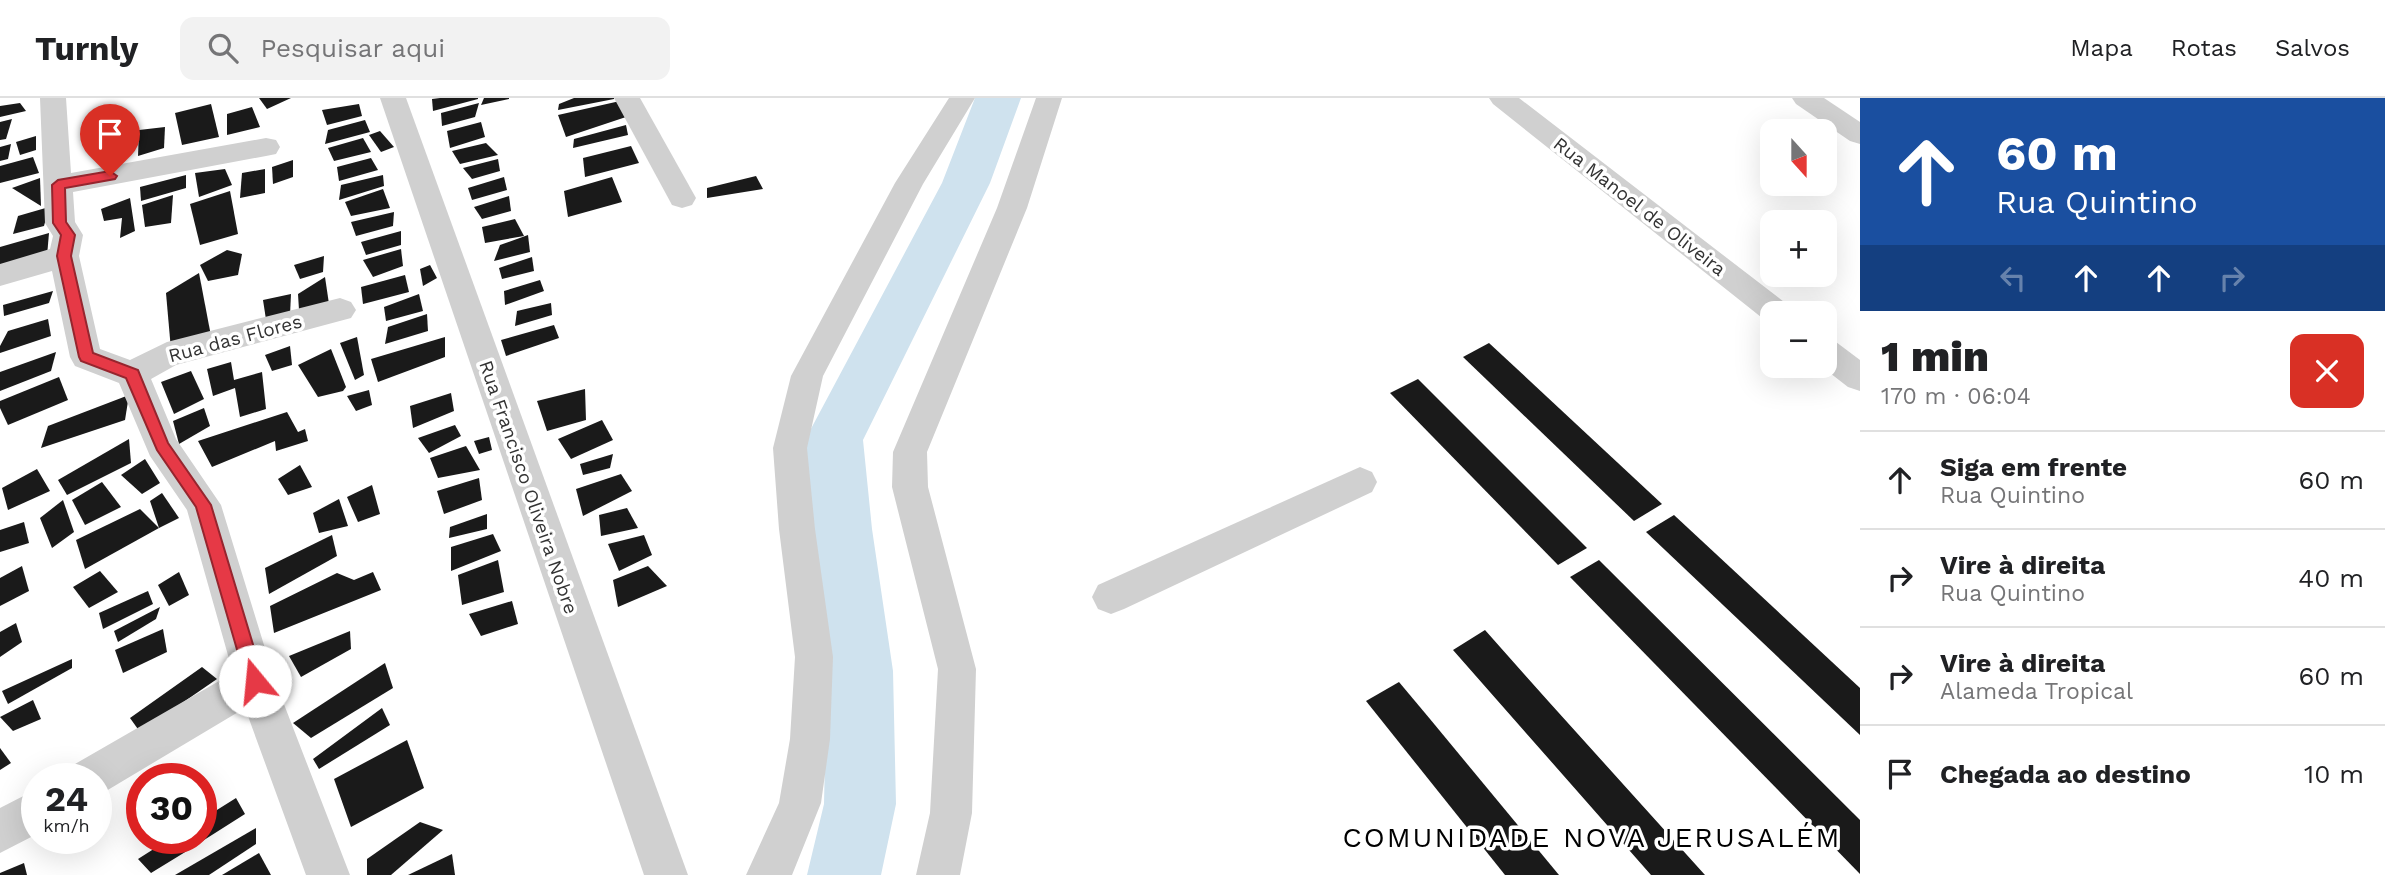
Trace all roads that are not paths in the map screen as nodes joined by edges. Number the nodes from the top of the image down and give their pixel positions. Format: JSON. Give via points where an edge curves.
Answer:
{"nodes":[{"id":1,"x":53,"y":98,"type":"edge"},
{"id":2,"x":393,"y":98,"type":"edge"},
{"id":3,"x":627,"y":98,"type":"edge"},
{"id":4,"x":962,"y":98,"type":"edge"},
{"id":5,"x":1049,"y":98,"type":"edge"},
{"id":6,"x":1502,"y":98,"type":"edge"},
{"id":7,"x":1805,"y":98,"type":"edge"},
{"id":8,"x":1860,"y":135,"type":"edge"},
{"id":9,"x":266,"y":147,"type":"dead end"},
{"id":10,"x":58,"y":185,"type":"junction"},
{"id":11,"x":682,"y":198,"type":"dead end"},
{"id":12,"x":64,"y":256,"type":"junction"},
{"id":13,"x":0,"y":275,"type":"edge"},
{"id":14,"x":1762,"y":301,"type":"edge"},
{"id":15,"x":340,"y":310,"type":"dead end"},
{"id":16,"x":1837,"y":360,"type":"edge"},
{"id":17,"x":132,"y":374,"type":"junction"},
{"id":18,"x":1860,"y":378,"type":"edge"},
{"id":19,"x":1360,"y":482,"type":"dead end"},
{"id":20,"x":1111,"y":597,"type":"dead end"},
{"id":21,"x":255,"y":681,"type":"junction"},
{"id":22,"x":112,"y":766,"type":"edge"},
{"id":23,"x":21,"y":820,"type":"edge"},
{"id":24,"x":0,"y":832,"type":"edge"},
{"id":25,"x":328,"y":875,"type":"edge"},
{"id":26,"x":666,"y":875,"type":"edge"},
{"id":27,"x":768,"y":875,"type":"edge"},
{"id":28,"x":938,"y":875,"type":"edge"}],
"edges":[{"from":1,"to":10,"type":"street"},
{"from":2,"to":26,"type":"street","name":"Rua Francisco Oliveira Nobre"},
{"from":3,"to":11,"type":"street"},
{"from":4,"to":27,"type":"street","via":[[909,183],[807,376],[790,448],[814,657],[810,739],[800,803]]},
{"from":5,"to":28,"type":"street","via":[[1012,208],[910,452],[910,487],[957,669],[951,814]]},
{"from":6,"to":14,"type":"street","name":"Rua Manoel de Oliveira"},
{"from":7,"to":8,"type":"street"},
{"from":9,"to":10,"type":"street"},
{"from":10,"to":12,"type":"street","via":[[60,223],[68,235]]},
{"from":12,"to":13,"type":"street"},
{"from":12,"to":17,"type":"street","via":[[86,357]]},
{"from":15,"to":17,"type":"street","name":"Rua das Flores","via":[[167,355]]},
{"from":16,"to":18,"type":"street"},
{"from":17,"to":21,"type":"street","via":[[162,446],[203,505]]},
{"from":19,"to":20,"type":"street"},
{"from":21,"to":22,"type":"street"},
{"from":21,"to":25,"type":"street"},
{"from":23,"to":24,"type":"street"}]}
